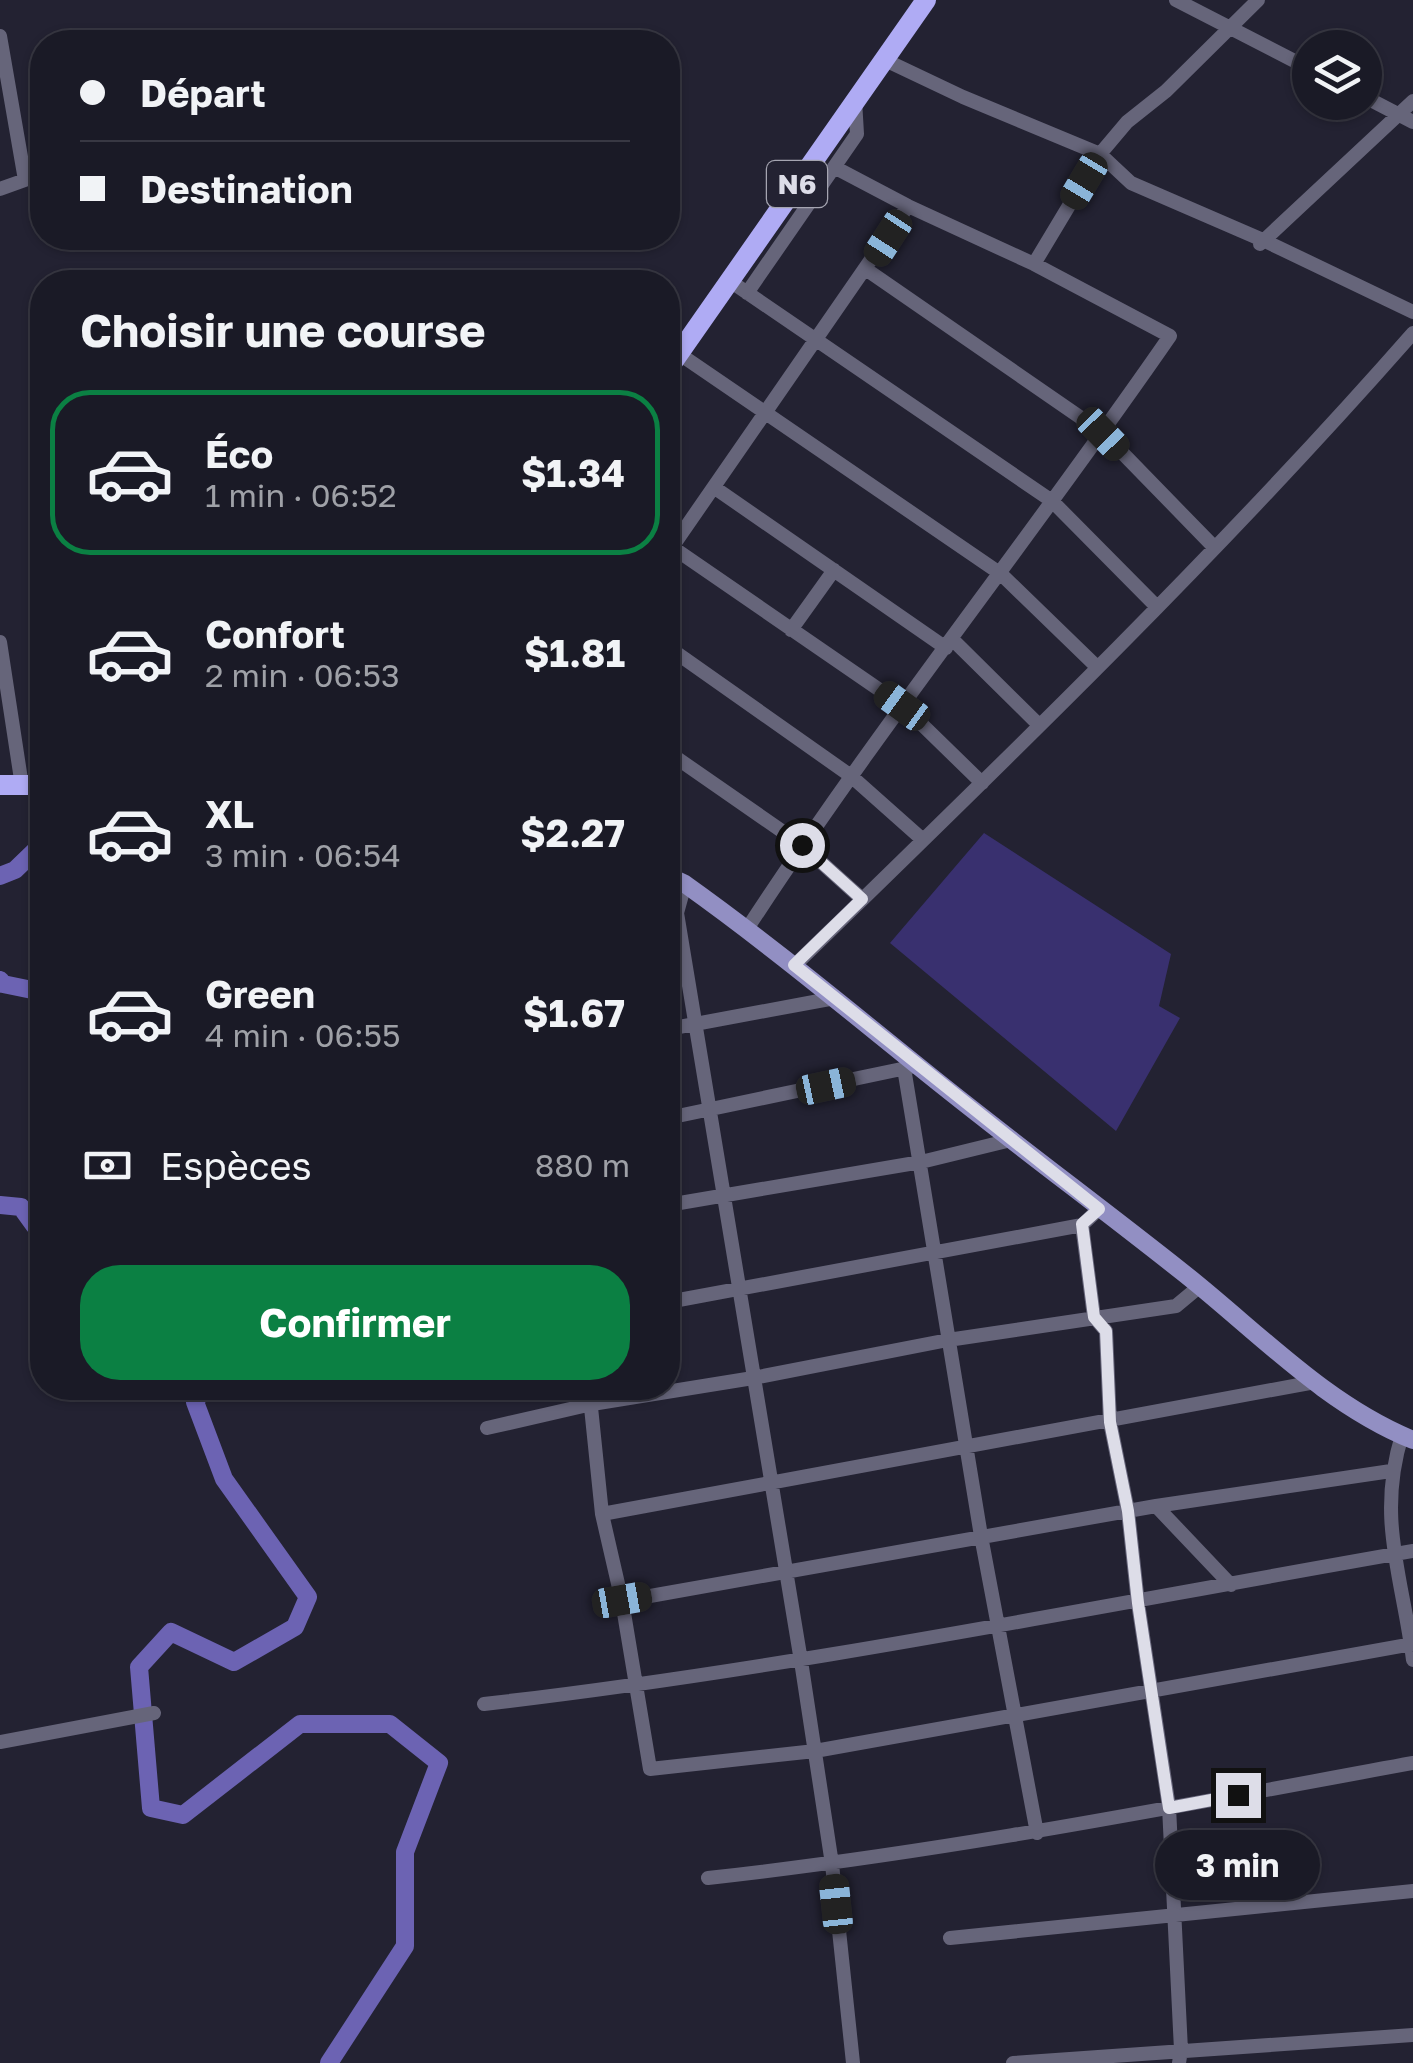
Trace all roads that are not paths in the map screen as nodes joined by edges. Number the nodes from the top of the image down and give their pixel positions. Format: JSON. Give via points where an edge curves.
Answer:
{"nodes":[{"id":1,"x":926,"y":0,"type":"edge"},
{"id":2,"x":1176,"y":0,"type":"edge"},
{"id":3,"x":1258,"y":0,"type":"edge"},
{"id":4,"x":1232,"y":28,"type":"junction"},
{"id":5,"x":0,"y":36,"type":"edge"},
{"id":6,"x":885,"y":60,"type":"junction"},
{"id":7,"x":1292,"y":60,"type":"edge"},
{"id":8,"x":855,"y":100,"type":"junction"},
{"id":9,"x":1413,"y":101,"type":"edge"},
{"id":10,"x":1382,"y":106,"type":"edge"},
{"id":11,"x":1407,"y":119,"type":"edge"},
{"id":12,"x":1100,"y":154,"type":"junction"},
{"id":13,"x":834,"y":168,"type":"junction"},
{"id":14,"x":0,"y":189,"type":"edge"},
{"id":15,"x":908,"y":206,"type":"junction"},
{"id":16,"x":1260,"y":244,"type":"junction"},
{"id":17,"x":1034,"y":264,"type":"junction"},
{"id":18,"x":867,"y":270,"type":"junction"},
{"id":19,"x":730,"y":280,"type":"junction"},
{"id":20,"x":748,"y":293,"type":"junction"},
{"id":21,"x":1413,"y":312,"type":"edge"},
{"id":22,"x":1413,"y":333,"type":"edge"},
{"id":23,"x":816,"y":342,"type":"junction"},
{"id":24,"x":680,"y":351,"type":"edge"},
{"id":25,"x":680,"y":365,"type":"edge"},
{"id":26,"x":765,"y":414,"type":"junction"},
{"id":27,"x":1103,"y":434,"type":"junction"},
{"id":28,"x":715,"y":488,"type":"junction"},
{"id":29,"x":1052,"y":501,"type":"junction"},
{"id":30,"x":680,"y":536,"type":"edge"},
{"id":31,"x":1214,"y":546,"type":"junction"},
{"id":32,"x":680,"y":557,"type":"edge"},
{"id":33,"x":834,"y":570,"type":"junction"},
{"id":34,"x":1001,"y":574,"type":"junction"},
{"id":35,"x":1156,"y":606,"type":"junction"},
{"id":36,"x":791,"y":630,"type":"junction"},
{"id":37,"x":0,"y":642,"type":"edge"},
{"id":38,"x":949,"y":644,"type":"junction"},
{"id":39,"x":680,"y":656,"type":"edge"},
{"id":40,"x":1097,"y":666,"type":"junction"},
{"id":41,"x":902,"y":706,"type":"junction"},
{"id":42,"x":1040,"y":725,"type":"junction"},
{"id":43,"x":680,"y":760,"type":"edge"},
{"id":44,"x":30,"y":776,"type":"edge"},
{"id":45,"x":850,"y":776,"type":"junction"},
{"id":46,"x":982,"y":783,"type":"junction"},
{"id":47,"x":0,"y":785,"type":"edge"},
{"id":48,"x":30,"y":785,"type":"edge"},
{"id":49,"x":923,"y":840,"type":"junction"},
{"id":50,"x":802,"y":845,"type":"junction"},
{"id":51,"x":680,"y":883,"type":"edge"},
{"id":52,"x":862,"y":899,"type":"junction"},
{"id":53,"x":748,"y":928,"type":"junction"},
{"id":54,"x":680,"y":962,"type":"edge"},
{"id":55,"x":794,"y":965,"type":"junction"},
{"id":56,"x":835,"y":998,"type":"junction"},
{"id":57,"x":696,"y":1024,"type":"junction"},
{"id":58,"x":680,"y":1027,"type":"edge"},
{"id":59,"x":910,"y":1067,"type":"junction"},
{"id":60,"x":710,"y":1111,"type":"junction"},
{"id":61,"x":680,"y":1116,"type":"edge"},
{"id":62,"x":1011,"y":1140,"type":"junction"},
{"id":63,"x":921,"y":1162,"type":"junction"},
{"id":64,"x":724,"y":1194,"type":"junction"},
{"id":65,"x":680,"y":1203,"type":"edge"},
{"id":66,"x":1099,"y":1209,"type":"junction"},
{"id":67,"x":1082,"y":1224,"type":"junction"},
{"id":68,"x":936,"y":1250,"type":"junction"},
{"id":69,"x":1200,"y":1286,"type":"junction"},
{"id":70,"x":741,"y":1289,"type":"junction"},
{"id":71,"x":680,"y":1300,"type":"edge"},
{"id":72,"x":1094,"y":1317,"type":"junction"},
{"id":73,"x":948,"y":1340,"type":"junction"},
{"id":74,"x":753,"y":1378,"type":"junction"},
{"id":75,"x":1315,"y":1382,"type":"junction"},
{"id":76,"x":680,"y":1390,"type":"edge"},
{"id":77,"x":591,"y":1400,"type":"edge"},
{"id":78,"x":617,"y":1400,"type":"edge"},
{"id":79,"x":592,"y":1404,"type":"junction"},
{"id":80,"x":1110,"y":1422,"type":"junction"},
{"id":81,"x":486,"y":1428,"type":"dead end"},
{"id":82,"x":1407,"y":1437,"type":"edge"},
{"id":83,"x":966,"y":1448,"type":"junction"},
{"id":84,"x":1391,"y":1470,"type":"junction"},
{"id":85,"x":772,"y":1482,"type":"junction"},
{"id":86,"x":1156,"y":1506,"type":"junction"},
{"id":87,"x":1128,"y":1511,"type":"junction"},
{"id":88,"x":602,"y":1514,"type":"junction"},
{"id":89,"x":980,"y":1536,"type":"junction"},
{"id":90,"x":1413,"y":1552,"type":"edge"},
{"id":91,"x":1394,"y":1555,"type":"junction"},
{"id":92,"x":786,"y":1570,"type":"junction"},
{"id":93,"x":1231,"y":1586,"type":"junction"},
{"id":94,"x":622,"y":1600,"type":"junction"},
{"id":95,"x":1138,"y":1603,"type":"junction"},
{"id":96,"x":998,"y":1626,"type":"junction"},
{"id":97,"x":1412,"y":1650,"type":"edge"},
{"id":98,"x":801,"y":1661,"type":"junction"},
{"id":99,"x":635,"y":1687,"type":"junction"},
{"id":100,"x":1152,"y":1693,"type":"junction"},
{"id":101,"x":484,"y":1704,"type":"dead end"},
{"id":102,"x":154,"y":1713,"type":"dead end"},
{"id":103,"x":1014,"y":1715,"type":"junction"},
{"id":104,"x":0,"y":1742,"type":"edge"},
{"id":105,"x":815,"y":1751,"type":"junction"},
{"id":106,"x":1413,"y":1763,"type":"edge"},
{"id":107,"x":1169,"y":1808,"type":"junction"},
{"id":108,"x":1037,"y":1833,"type":"junction"},
{"id":109,"x":832,"y":1864,"type":"junction"},
{"id":110,"x":708,"y":1878,"type":"dead end"},
{"id":111,"x":1413,"y":1891,"type":"edge"},
{"id":112,"x":1174,"y":1918,"type":"junction"},
{"id":113,"x":950,"y":1938,"type":"dead end"},
{"id":114,"x":1413,"y":2035,"type":"edge"},
{"id":115,"x":1180,"y":2057,"type":"edge"},
{"id":116,"x":853,"y":2063,"type":"edge"},
{"id":117,"x":1013,"y":2063,"type":"edge"}],
"edges":[{"from":1,"to":6,"type":"highway","number":"N6"},
{"from":2,"to":4,"type":"street"},
{"from":3,"to":4,"type":"street"},
{"from":4,"to":7,"type":"street"},
{"from":4,"to":12,"type":"street"},
{"from":5,"to":14,"type":"street","via":[[25,180]]},
{"from":6,"to":8,"type":"highway","number":"N6"},
{"from":6,"to":12,"type":"street"},
{"from":8,"to":13,"type":"street","via":[[858,134]]},
{"from":8,"to":19,"type":"highway","number":"N6"},
{"from":9,"to":11,"type":"street"},
{"from":10,"to":11,"type":"street"},
{"from":11,"to":16,"type":"street"},
{"from":12,"to":16,"type":"street","via":[[1131,182]]},
{"from":12,"to":17,"type":"street"},
{"from":13,"to":15,"type":"street"},
{"from":13,"to":20,"type":"street"},
{"from":15,"to":17,"type":"street"},
{"from":15,"to":18,"type":"street"},
{"from":16,"to":21,"type":"street"},
{"from":17,"to":27,"type":"street","via":[[1170,336]]},
{"from":18,"to":23,"type":"street"},
{"from":18,"to":27,"type":"street"},
{"from":19,"to":20,"type":"street"},
{"from":19,"to":24,"type":"highway","number":"N6"},
{"from":20,"to":23,"type":"street"},
{"from":22,"to":31,"type":"street"},
{"from":23,"to":26,"type":"street"},
{"from":23,"to":29,"type":"street"},
{"from":25,"to":26,"type":"street"},
{"from":26,"to":28,"type":"street"},
{"from":26,"to":34,"type":"street"},
{"from":27,"to":29,"type":"street"},
{"from":27,"to":31,"type":"street"},
{"from":28,"to":30,"type":"street"},
{"from":28,"to":33,"type":"street"},
{"from":29,"to":34,"type":"street"},
{"from":29,"to":35,"type":"street"},
{"from":31,"to":35,"type":"street"},
{"from":32,"to":36,"type":"street"},
{"from":33,"to":36,"type":"street"},
{"from":33,"to":38,"type":"street"},
{"from":34,"to":38,"type":"street"},
{"from":34,"to":40,"type":"street"},
{"from":35,"to":40,"type":"street"},
{"from":36,"to":41,"type":"street"},
{"from":37,"to":44,"type":"street"},
{"from":38,"to":41,"type":"street"},
{"from":38,"to":42,"type":"street"},
{"from":39,"to":45,"type":"street"},
{"from":40,"to":42,"type":"street"},
{"from":41,"to":45,"type":"street"},
{"from":41,"to":46,"type":"street"},
{"from":42,"to":46,"type":"street"},
{"from":43,"to":50,"type":"street"},
{"from":45,"to":49,"type":"street"},
{"from":45,"to":50,"type":"street"},
{"from":46,"to":49,"type":"street"},
{"from":47,"to":48,"type":"highway"},
{"from":49,"to":52,"type":"street"},
{"from":50,"to":52,"type":"street"},
{"from":50,"to":53,"type":"street"},
{"from":51,"to":53,"type":"main road"},
{"from":52,"to":55,"type":"street"},
{"from":53,"to":55,"type":"main road"},
{"from":54,"to":57,"type":"street"},
{"from":55,"to":56,"type":"main road"},
{"from":56,"to":57,"type":"street"},
{"from":56,"to":59,"type":"main road"},
{"from":57,"to":58,"type":"street"},
{"from":57,"to":60,"type":"street"},
{"from":59,"to":60,"type":"street"},
{"from":59,"to":62,"type":"main road"},
{"from":59,"to":63,"type":"street"},
{"from":60,"to":61,"type":"street"},
{"from":60,"to":64,"type":"street"},
{"from":62,"to":63,"type":"street"},
{"from":62,"to":66,"type":"main road"},
{"from":63,"to":64,"type":"street"},
{"from":63,"to":68,"type":"street"},
{"from":64,"to":65,"type":"street"},
{"from":64,"to":70,"type":"street"},
{"from":66,"to":67,"type":"street"},
{"from":66,"to":69,"type":"main road"},
{"from":67,"to":68,"type":"street"},
{"from":67,"to":72,"type":"street"},
{"from":68,"to":70,"type":"street"},
{"from":68,"to":73,"type":"street"},
{"from":69,"to":72,"type":"street","via":[[1176,1306]]},
{"from":69,"to":75,"type":"main road"},
{"from":70,"to":71,"type":"street"},
{"from":70,"to":74,"type":"street"},
{"from":72,"to":73,"type":"street"},
{"from":72,"to":80,"type":"street","via":[[1106,1331]]},
{"from":73,"to":74,"type":"street"},
{"from":73,"to":83,"type":"street"},
{"from":74,"to":76,"type":"street"},
{"from":74,"to":85,"type":"street"},
{"from":75,"to":80,"type":"street"},
{"from":75,"to":82,"type":"main road"},
{"from":77,"to":79,"type":"street"},
{"from":78,"to":79,"type":"street"},
{"from":79,"to":81,"type":"street"},
{"from":79,"to":88,"type":"street"},
{"from":80,"to":83,"type":"street"},
{"from":80,"to":87,"type":"street"},
{"from":82,"to":84,"type":"street"},
{"from":83,"to":85,"type":"street"},
{"from":83,"to":89,"type":"street"},
{"from":84,"to":86,"type":"street"},
{"from":84,"to":91,"type":"street"},
{"from":85,"to":88,"type":"street"},
{"from":85,"to":92,"type":"street"},
{"from":86,"to":87,"type":"street"},
{"from":86,"to":93,"type":"street"},
{"from":87,"to":89,"type":"street"},
{"from":87,"to":95,"type":"street"},
{"from":88,"to":94,"type":"street"},
{"from":89,"to":92,"type":"street"},
{"from":89,"to":96,"type":"street"},
{"from":90,"to":91,"type":"street"},
{"from":91,"to":93,"type":"street"},
{"from":91,"to":97,"type":"street"},
{"from":92,"to":94,"type":"street"},
{"from":92,"to":98,"type":"street"},
{"from":93,"to":95,"type":"street"},
{"from":94,"to":99,"type":"street"},
{"from":95,"to":96,"type":"street"},
{"from":95,"to":100,"type":"street"},
{"from":96,"to":98,"type":"street"},
{"from":96,"to":103,"type":"street"},
{"from":97,"to":100,"type":"street"},
{"from":98,"to":99,"type":"street"},
{"from":98,"to":105,"type":"street"},
{"from":99,"to":101,"type":"street"},
{"from":99,"to":105,"type":"street","via":[[650,1769]]},
{"from":100,"to":103,"type":"street"},
{"from":100,"to":107,"type":"street"},
{"from":102,"to":104,"type":"street"},
{"from":103,"to":105,"type":"street"},
{"from":103,"to":108,"type":"street"},
{"from":105,"to":109,"type":"street"},
{"from":106,"to":107,"type":"street"},
{"from":107,"to":108,"type":"street"},
{"from":107,"to":112,"type":"street"},
{"from":108,"to":109,"type":"street"},
{"from":109,"to":110,"type":"street"},
{"from":109,"to":116,"type":"street"},
{"from":111,"to":112,"type":"street"},
{"from":112,"to":113,"type":"street"},
{"from":112,"to":115,"type":"street"},
{"from":114,"to":115,"type":"street"},
{"from":115,"to":117,"type":"street"}]}
